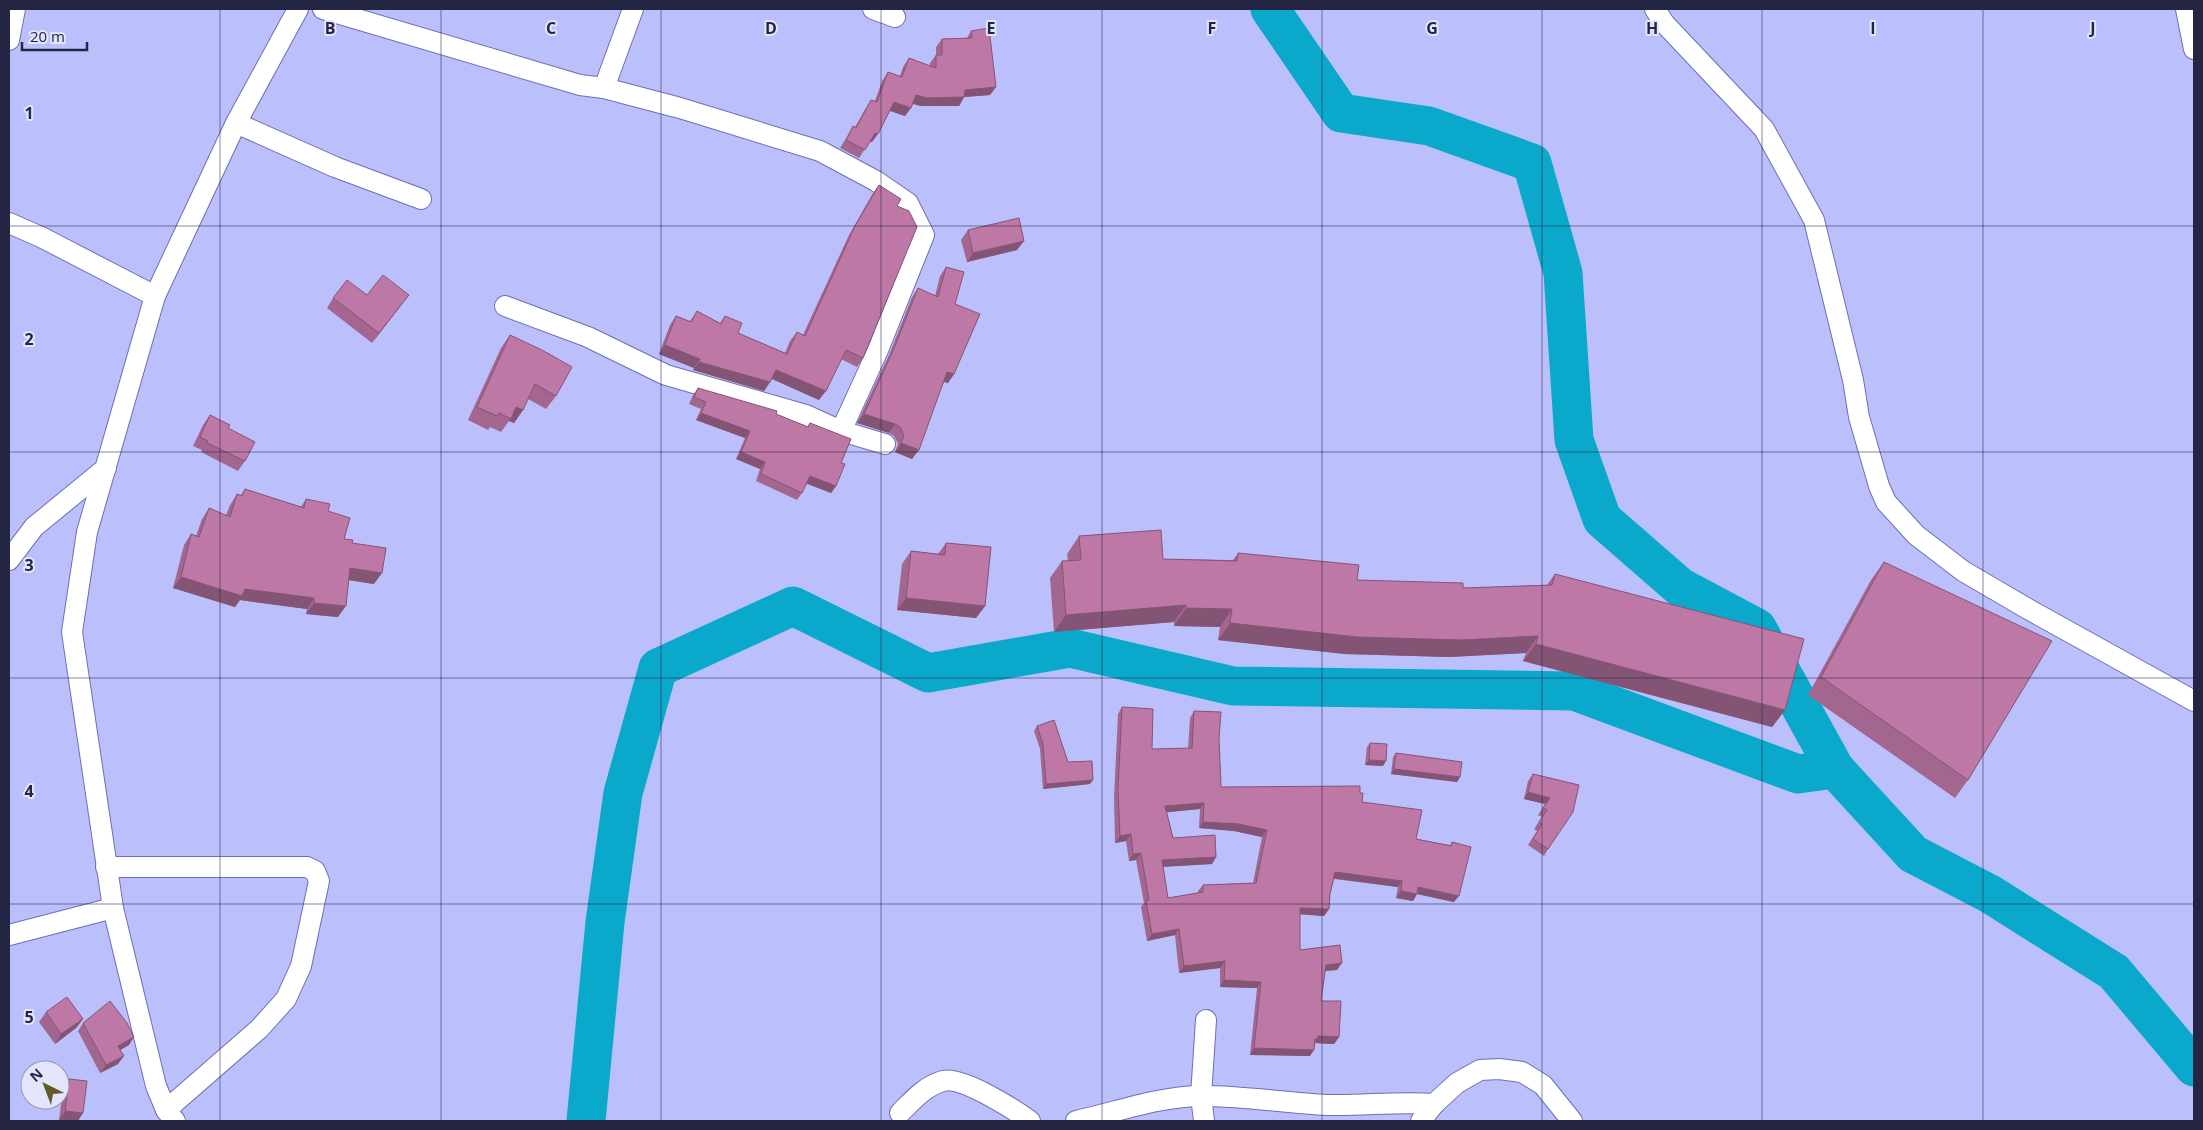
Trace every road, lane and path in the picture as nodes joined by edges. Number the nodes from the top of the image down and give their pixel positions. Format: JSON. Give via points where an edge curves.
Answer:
{"nodes":[{"id":1,"x":14,"y":9,"type":"edge"},
{"id":2,"x":298,"y":9,"type":"edge"},
{"id":3,"x":323,"y":9,"type":"edge"},
{"id":4,"x":633,"y":9,"type":"edge"},
{"id":5,"x":873,"y":9,"type":"edge"},
{"id":6,"x":1655,"y":9,"type":"edge"},
{"id":7,"x":2186,"y":9,"type":"edge"},
{"id":8,"x":895,"y":17,"type":"dead end"},
{"id":9,"x":9,"y":40,"type":"edge"},
{"id":10,"x":2194,"y":49,"type":"edge"},
{"id":11,"x":604,"y":88,"type":"junction"},
{"id":12,"x":236,"y":123,"type":"junction"},
{"id":13,"x":421,"y":199,"type":"dead end"},
{"id":14,"x":9,"y":223,"type":"edge"},
{"id":15,"x":156,"y":296,"type":"junction"},
{"id":16,"x":505,"y":306,"type":"dead end"},
{"id":17,"x":841,"y":431,"type":"junction"},
{"id":18,"x":885,"y":444,"type":"dead end"},
{"id":19,"x":106,"y":468,"type":"junction"},
{"id":20,"x":9,"y":560,"type":"edge"},
{"id":21,"x":2194,"y":701,"type":"edge"},
{"id":22,"x":106,"y":867,"type":"junction"},
{"id":23,"x":113,"y":908,"type":"junction"},
{"id":24,"x":9,"y":935,"type":"edge"},
{"id":25,"x":1206,"y":1020,"type":"dead end"},
{"id":26,"x":1201,"y":1096,"type":"junction"},
{"id":27,"x":1434,"y":1104,"type":"junction"},
{"id":28,"x":900,"y":1112,"type":"dead end"},
{"id":29,"x":171,"y":1116,"type":"edge"},
{"id":30,"x":1100,"y":1119,"type":"edge"},
{"id":31,"x":1030,"y":1121,"type":"edge"},
{"id":32,"x":1076,"y":1121,"type":"edge"},
{"id":33,"x":1204,"y":1121,"type":"edge"},
{"id":34,"x":1421,"y":1121,"type":"edge"},
{"id":35,"x":1572,"y":1121,"type":"edge"}],
"edges":[{"from":1,"to":9,"type":"street"},
{"from":2,"to":12,"type":"street"},
{"from":3,"to":11,"type":"street","via":[[580,85]]},
{"from":4,"to":11,"type":"street"},
{"from":5,"to":8,"type":"street"},
{"from":6,"to":21,"type":"street","via":[[1664,23],[1764,129],[1814,220],[1859,417],[1878,486],[1886,502],[1916,535],[1963,571]]},
{"from":7,"to":10,"type":"street"},
{"from":11,"to":17,"type":"street","via":[[820,151],[876,181],[908,203],[924,235]]},
{"from":12,"to":13,"type":"street","via":[[334,167]]},
{"from":12,"to":15,"type":"street"},
{"from":14,"to":15,"type":"street"},
{"from":15,"to":19,"type":"street"},
{"from":16,"to":17,"type":"street","via":[[588,337],[666,375],[806,415]]},
{"from":17,"to":18,"type":"street"},
{"from":19,"to":20,"type":"street","via":[[34,527]]},
{"from":19,"to":22,"type":"street","via":[[87,532],[72,632]]},
{"from":22,"to":23,"type":"street"},
{"from":22,"to":29,"type":"street","via":[[307,867],[315,871],[319,881],[301,966],[286,999]]},
{"from":23,"to":24,"type":"street"},
{"from":23,"to":29,"type":"street","via":[[156,1086]]},
{"from":25,"to":26,"type":"street"},
{"from":26,"to":27,"type":"street","via":[[1327,1105]]},
{"from":26,"to":30,"type":"street","via":[[1153,1102]]},
{"from":26,"to":33,"type":"street"},
{"from":27,"to":34,"type":"street"},
{"from":27,"to":35,"type":"street","via":[[1457,1083],[1480,1070],[1499,1069],[1522,1072],[1542,1085]]},
{"from":28,"to":31,"type":"street","via":[[926,1088],[946,1080],[1003,1102]]},
{"from":30,"to":32,"type":"street"}]}
